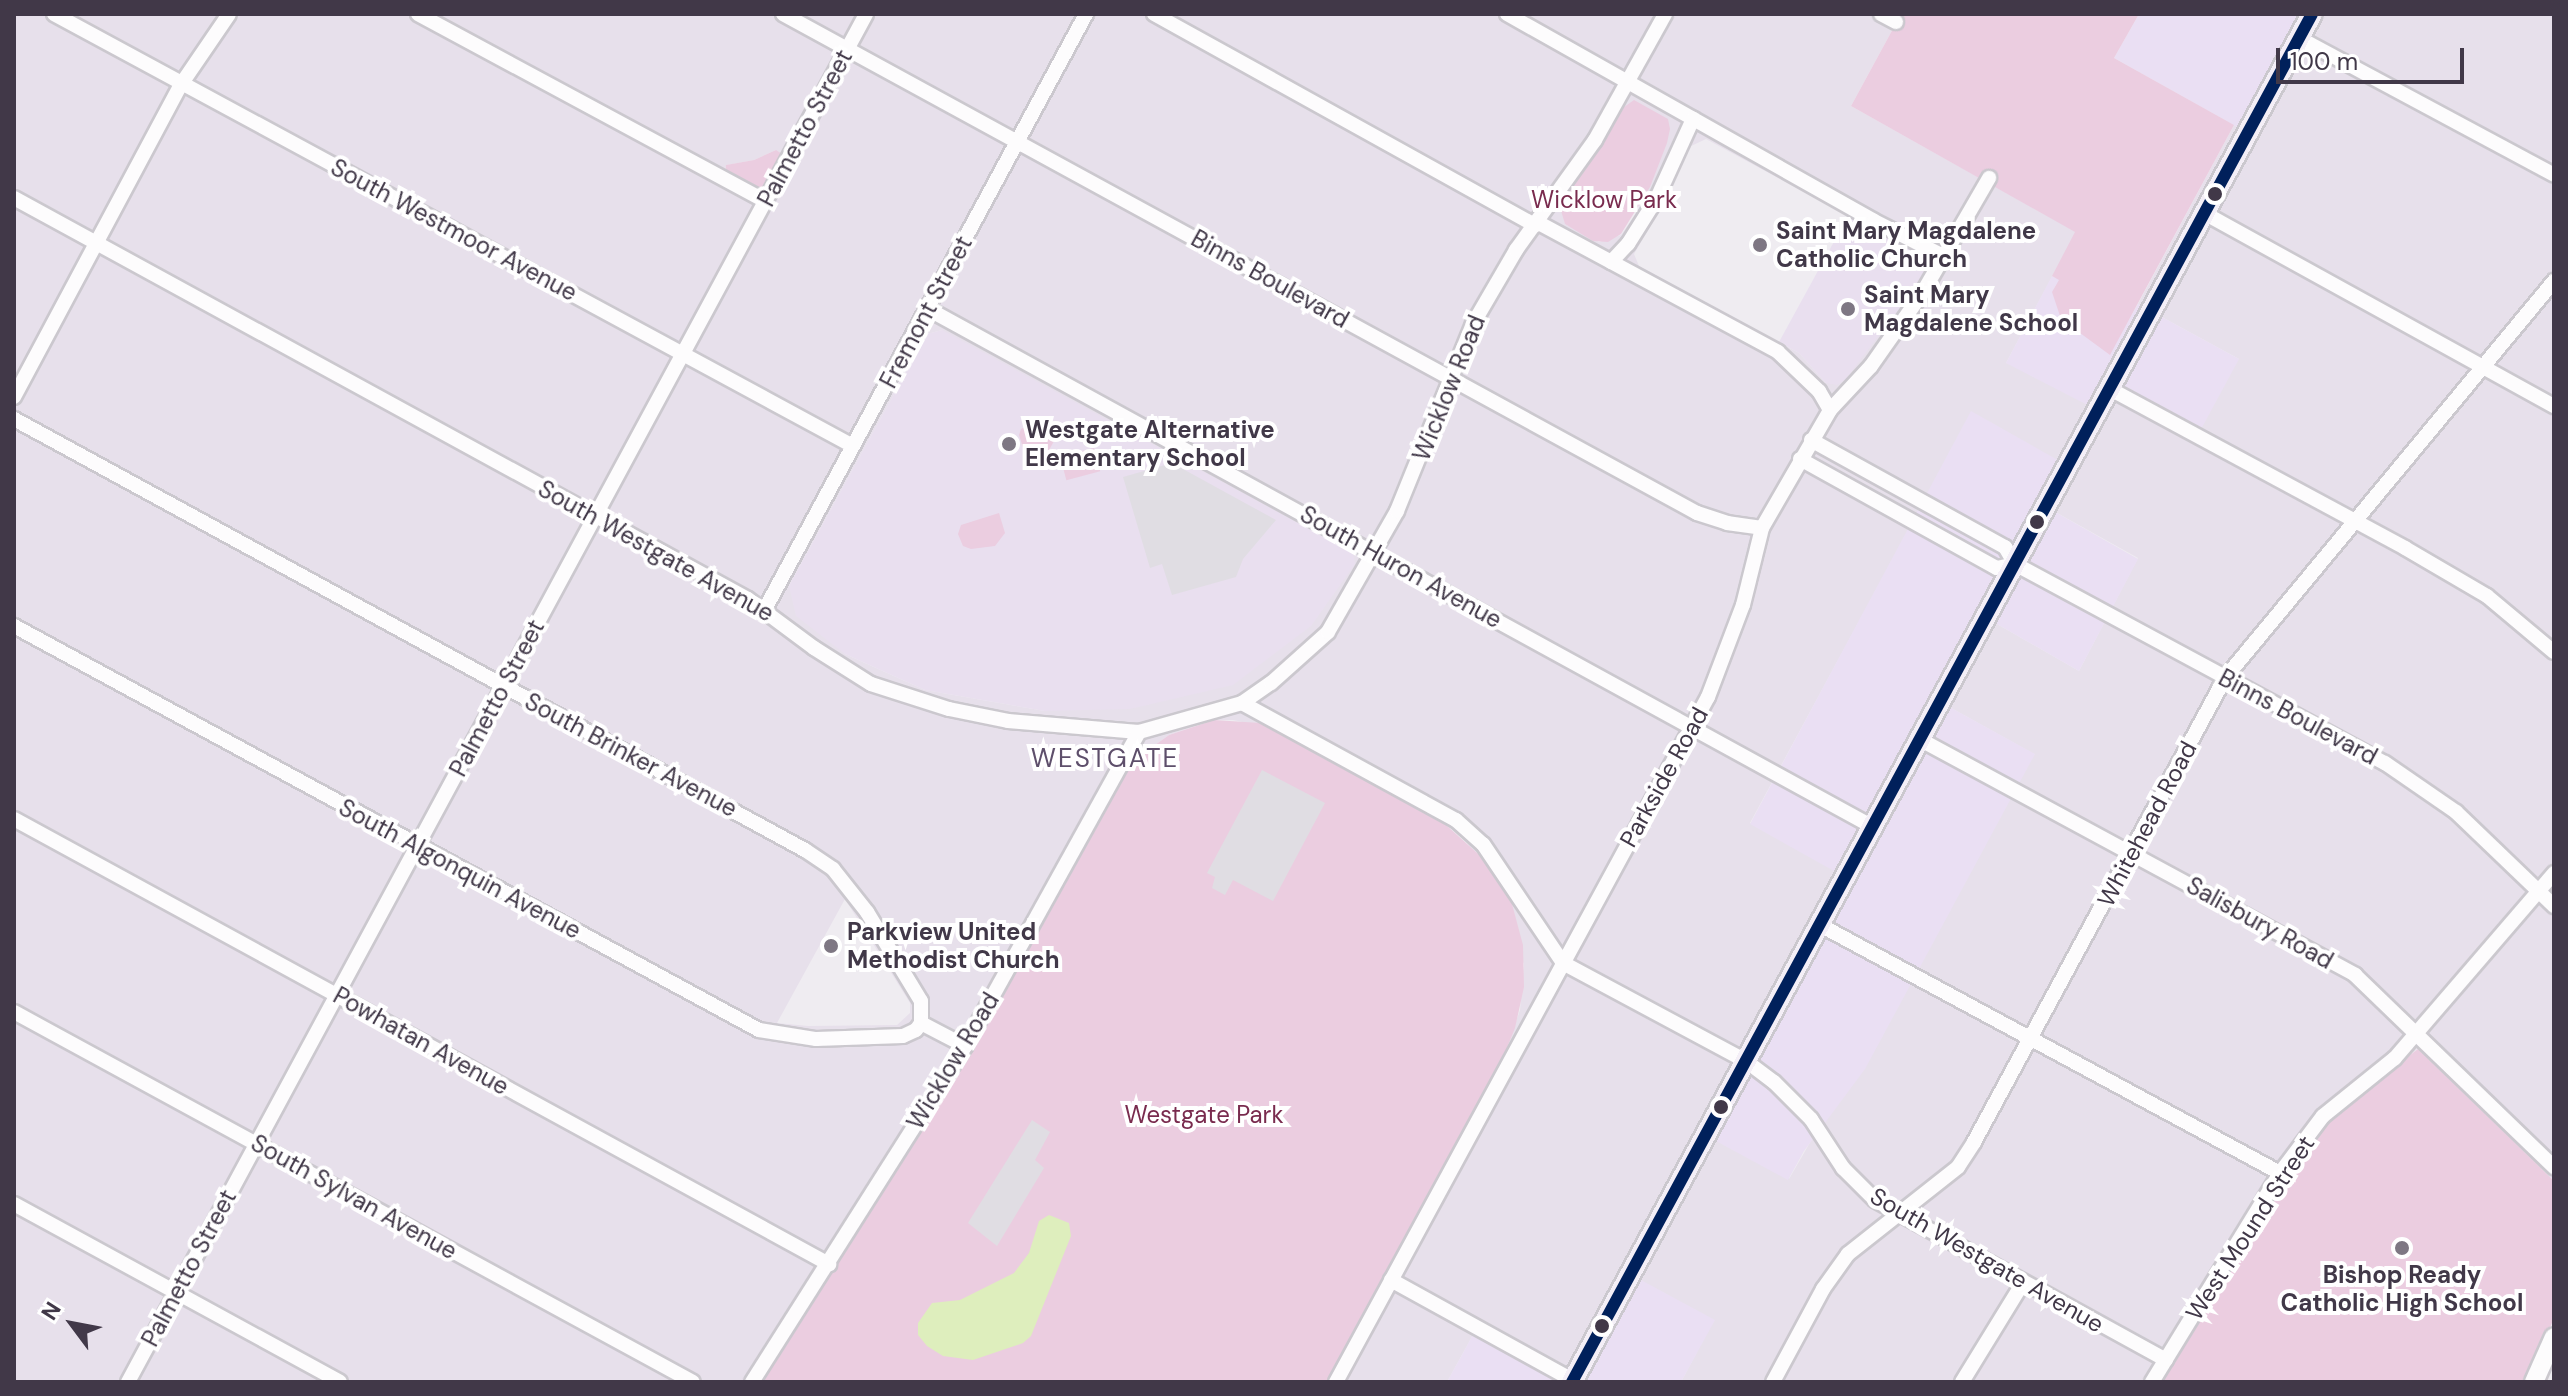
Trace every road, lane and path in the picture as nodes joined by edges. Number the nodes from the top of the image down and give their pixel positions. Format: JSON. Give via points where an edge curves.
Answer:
{"nodes":[{"id":1,"x":54,"y":14,"type":"edge"},
{"id":2,"x":229,"y":14,"type":"edge"},
{"id":3,"x":418,"y":14,"type":"edge"},
{"id":4,"x":783,"y":14,"type":"edge"},
{"id":5,"x":866,"y":14,"type":"edge"},
{"id":6,"x":1086,"y":14,"type":"edge"},
{"id":7,"x":1154,"y":14,"type":"edge"},
{"id":8,"x":1507,"y":14,"type":"edge"},
{"id":9,"x":1665,"y":14,"type":"edge"},
{"id":10,"x":1881,"y":14,"type":"edge"},
{"id":11,"x":1896,"y":22,"type":"dead end"},
{"id":12,"x":2304,"y":22,"type":"edge"},
{"id":13,"x":848,"y":49,"type":"junction"},
{"id":14,"x":1629,"y":81,"type":"junction"},
{"id":15,"x":182,"y":83,"type":"junction"},
{"id":16,"x":1693,"y":119,"type":"junction"},
{"id":17,"x":1018,"y":141,"type":"junction"},
{"id":18,"x":2554,"y":175,"type":"edge"},
{"id":19,"x":1989,"y":178,"type":"dead end"},
{"id":20,"x":14,"y":198,"type":"edge"},
{"id":21,"x":766,"y":201,"type":"junction"},
{"id":22,"x":2204,"y":213,"type":"junction"},
{"id":23,"x":1536,"y":223,"type":"junction"},
{"id":24,"x":96,"y":243,"type":"junction"},
{"id":25,"x":1945,"y":257,"type":"junction"},
{"id":26,"x":1611,"y":262,"type":"junction"},
{"id":27,"x":2554,"y":281,"type":"edge"},
{"id":28,"x":928,"y":309,"type":"junction"},
{"id":29,"x":683,"y":354,"type":"junction"},
{"id":30,"x":2485,"y":365,"type":"junction"},
{"id":31,"x":1449,"y":377,"type":"junction"},
{"id":32,"x":2110,"y":389,"type":"junction"},
{"id":33,"x":14,"y":397,"type":"edge"},
{"id":34,"x":2554,"y":406,"type":"edge"},
{"id":35,"x":1830,"y":410,"type":"junction"},
{"id":36,"x":14,"y":419,"type":"edge"},
{"id":37,"x":1811,"y":440,"type":"junction"},
{"id":38,"x":853,"y":446,"type":"junction"},
{"id":39,"x":1800,"y":459,"type":"junction"},
{"id":40,"x":596,"y":516,"type":"junction"},
{"id":41,"x":2354,"y":520,"type":"junction"},
{"id":42,"x":1762,"y":528,"type":"junction"},
{"id":43,"x":1374,"y":553,"type":"junction"},
{"id":44,"x":2015,"y":564,"type":"junction"},
{"id":45,"x":765,"y":609,"type":"junction"},
{"id":46,"x":14,"y":626,"type":"edge"},
{"id":47,"x":2554,"y":652,"type":"edge"},
{"id":48,"x":2225,"y":678,"type":"junction"},
{"id":49,"x":504,"y":686,"type":"junction"},
{"id":50,"x":1242,"y":703,"type":"junction"},
{"id":51,"x":1692,"y":727,"type":"junction"},
{"id":52,"x":1139,"y":732,"type":"junction"},
{"id":53,"x":1921,"y":740,"type":"junction"},
{"id":54,"x":14,"y":819,"type":"edge"},
{"id":55,"x":1873,"y":827,"type":"junction"},
{"id":56,"x":417,"y":847,"type":"junction"},
{"id":57,"x":2132,"y":854,"type":"junction"},
{"id":58,"x":2554,"y":873,"type":"edge"},
{"id":59,"x":2539,"y":891,"type":"junction"},
{"id":60,"x":2554,"y":906,"type":"edge"},
{"id":61,"x":1820,"y":925,"type":"junction"},
{"id":62,"x":1563,"y":963,"type":"junction"},
{"id":63,"x":337,"y":995,"type":"junction"},
{"id":64,"x":14,"y":1012,"type":"edge"},
{"id":65,"x":921,"y":1023,"type":"junction"},
{"id":66,"x":2418,"y":1034,"type":"junction"},
{"id":67,"x":2031,"y":1039,"type":"junction"},
{"id":68,"x":965,"y":1046,"type":"junction"},
{"id":69,"x":1746,"y":1061,"type":"junction"},
{"id":70,"x":256,"y":1144,"type":"junction"},
{"id":71,"x":2554,"y":1167,"type":"edge"},
{"id":72,"x":2280,"y":1173,"type":"junction"},
{"id":73,"x":14,"y":1204,"type":"edge"},
{"id":74,"x":1898,"y":1214,"type":"junction"},
{"id":75,"x":829,"y":1264,"type":"junction"},
{"id":76,"x":1391,"y":1280,"type":"junction"},
{"id":77,"x":2023,"y":1283,"type":"junction"},
{"id":78,"x":176,"y":1293,"type":"junction"},
{"id":79,"x":2554,"y":1337,"type":"edge"},
{"id":80,"x":2166,"y":1360,"type":"junction"},
{"id":81,"x":128,"y":1382,"type":"edge"},
{"id":82,"x":340,"y":1382,"type":"edge"},
{"id":83,"x":693,"y":1382,"type":"edge"},
{"id":84,"x":752,"y":1382,"type":"edge"},
{"id":85,"x":1336,"y":1382,"type":"edge"},
{"id":86,"x":1574,"y":1382,"type":"edge"},
{"id":87,"x":1773,"y":1382,"type":"edge"},
{"id":88,"x":1962,"y":1382,"type":"edge"},
{"id":89,"x":2152,"y":1382,"type":"edge"},
{"id":90,"x":2534,"y":1382,"type":"edge"}],
"edges":[{"from":1,"to":15,"type":"street","name":"South Westmoor Avenue"},
{"from":2,"to":15,"type":"street"},
{"from":3,"to":21,"type":"street"},
{"from":4,"to":13,"type":"street","name":"Binns Boulevard"},
{"from":5,"to":13,"type":"street","name":"Palmetto Street"},
{"from":6,"to":17,"type":"street","name":"Fremont Street"},
{"from":7,"to":23,"type":"street"},
{"from":8,"to":14,"type":"street"},
{"from":9,"to":14,"type":"street","name":"Wicklow Road"},
{"from":10,"to":11,"type":"street"},
{"from":12,"to":18,"type":"street"},
{"from":12,"to":22,"type":"main road"},
{"from":13,"to":17,"type":"street","name":"Binns Boulevard"},
{"from":13,"to":21,"type":"street","name":"Palmetto Street"},
{"from":14,"to":16,"type":"street"},
{"from":14,"to":23,"type":"street","name":"Wicklow Road"},
{"from":15,"to":24,"type":"street"},
{"from":15,"to":29,"type":"street","name":"South Westmoor Avenue"},
{"from":16,"to":25,"type":"street"},
{"from":16,"to":26,"type":"street","via":[[1657,198]]},
{"from":17,"to":28,"type":"street","name":"Fremont Street"},
{"from":17,"to":31,"type":"street","name":"Binns Boulevard"},
{"from":19,"to":25,"type":"street","name":"Parkside Road"},
{"from":20,"to":24,"type":"street","name":"South Westgate Avenue"},
{"from":21,"to":29,"type":"street","name":"Palmetto Street"},
{"from":22,"to":30,"type":"street"},
{"from":22,"to":32,"type":"main road"},
{"from":23,"to":26,"type":"street"},
{"from":23,"to":31,"type":"street","name":"Wicklow Road","via":[[1473,324]]},
{"from":24,"to":33,"type":"street"},
{"from":24,"to":40,"type":"street","name":"South Westgate Avenue"},
{"from":25,"to":35,"type":"street","name":"Parkside Road","via":[[1871,366]]},
{"from":26,"to":35,"type":"street","via":[[1778,352],[1819,391]]},
{"from":27,"to":30,"type":"street","name":"Whitehead Road"},
{"from":28,"to":38,"type":"street","name":"Fremont Street"},
{"from":28,"to":43,"type":"street","name":"South Huron Avenue"},
{"from":29,"to":38,"type":"street","name":"South Westmoor Avenue"},
{"from":29,"to":40,"type":"street","name":"Palmetto Street"},
{"from":30,"to":34,"type":"street"},
{"from":30,"to":41,"type":"street","name":"Whitehead Road"},
{"from":31,"to":42,"type":"street","name":"Binns Boulevard","via":[[1697,513]]},
{"from":31,"to":43,"type":"street","name":"Wicklow Road","via":[[1410,483]]},
{"from":32,"to":41,"type":"street"},
{"from":32,"to":44,"type":"main road"},
{"from":35,"to":37,"type":"street","name":"Parkside Road"},
{"from":36,"to":49,"type":"street","name":"South Brinker Avenue"},
{"from":37,"to":39,"type":"street","name":"Parkside Road"},
{"from":37,"to":44,"type":"street","name":"Binns Boulevard","via":[[2005,547]]},
{"from":38,"to":45,"type":"street","name":"Fremont Street"},
{"from":39,"to":42,"type":"street","name":"Parkside Road"},
{"from":39,"to":44,"type":"street","name":"Binns Boulevard","via":[[1997,568]]},
{"from":40,"to":45,"type":"street","name":"South Westgate Avenue"},
{"from":40,"to":49,"type":"street","name":"Palmetto Street"},
{"from":41,"to":47,"type":"street","via":[[2487,596]]},
{"from":41,"to":48,"type":"street","name":"Whitehead Road"},
{"from":42,"to":51,"type":"street","name":"Parkside Road","via":[[1729,648]]},
{"from":43,"to":50,"type":"street","name":"Wicklow Road","via":[[1328,632]]},
{"from":43,"to":51,"type":"street","name":"South Huron Avenue"},
{"from":44,"to":48,"type":"street","name":"Binns Boulevard"},
{"from":44,"to":53,"type":"main road"},
{"from":45,"to":52,"type":"street","name":"South Westgate Avenue","via":[[850,673],[896,693],[1008,721]]},
{"from":46,"to":56,"type":"street","name":"South Algonquin Avenue"},
{"from":48,"to":57,"type":"street","name":"Whitehead Road"},
{"from":48,"to":59,"type":"street","name":"Binns Boulevard","via":[[2385,763],[2441,801]]},
{"from":49,"to":56,"type":"street","name":"Palmetto Street"},
{"from":49,"to":65,"type":"street","name":"South Brinker Avenue","via":[[833,869],[861,902],[921,1001]]},
{"from":50,"to":52,"type":"street","name":"South Westgate Avenue"},
{"from":50,"to":62,"type":"street","name":"South Westgate Avenue","via":[[1463,826],[1492,856]]},
{"from":51,"to":55,"type":"street","name":"South Huron Avenue"},
{"from":51,"to":62,"type":"street","name":"Parkside Road"},
{"from":52,"to":68,"type":"street","name":"Wicklow Road"},
{"from":53,"to":55,"type":"main road"},
{"from":53,"to":57,"type":"street","name":"Salisbury Road"},
{"from":54,"to":63,"type":"street","name":"Powhatan Avenue"},
{"from":55,"to":61,"type":"main road"},
{"from":56,"to":63,"type":"street","name":"Palmetto Street"},
{"from":56,"to":65,"type":"street","name":"South Algonquin Avenue","via":[[759,1030],[816,1039],[903,1036]]},
{"from":57,"to":66,"type":"street","name":"Salisbury Road","via":[[2355,975]]},
{"from":57,"to":67,"type":"street","name":"Whitehead Road"},
{"from":58,"to":59,"type":"street","name":"West Mound Street"},
{"from":59,"to":60,"type":"street","name":"Binns Boulevard"},
{"from":59,"to":66,"type":"street","name":"West Mound Street"},
{"from":61,"to":67,"type":"street"},
{"from":61,"to":69,"type":"main road"},
{"from":62,"to":69,"type":"street","name":"South Westgate Avenue"},
{"from":62,"to":76,"type":"street","name":"Parkside Road"},
{"from":63,"to":70,"type":"street","name":"Palmetto Street"},
{"from":63,"to":75,"type":"street","name":"Powhatan Avenue"},
{"from":64,"to":70,"type":"street","name":"South Sylvan Avenue"},
{"from":65,"to":68,"type":"street"},
{"from":66,"to":71,"type":"street","name":"Salisbury Road"},
{"from":66,"to":72,"type":"street","name":"West Mound Street","via":[[2334,1105]]},
{"from":67,"to":72,"type":"street"},
{"from":67,"to":74,"type":"street","name":"Whitehead Road","via":[[1958,1167]]},
{"from":68,"to":75,"type":"street","name":"Wicklow Road"},
{"from":69,"to":74,"type":"street","name":"South Westgate Avenue","via":[[1811,1119],[1859,1187]]},
{"from":69,"to":86,"type":"main road"},
{"from":70,"to":78,"type":"street","name":"Palmetto Street"},
{"from":70,"to":83,"type":"street","name":"South Sylvan Avenue"},
{"from":72,"to":80,"type":"street","name":"West Mound Street"},
{"from":73,"to":78,"type":"street"},
{"from":74,"to":77,"type":"street","name":"South Westgate Avenue"},
{"from":74,"to":87,"type":"street","name":"Whitehead Road","via":[[1848,1254]]},
{"from":75,"to":84,"type":"street","name":"Wicklow Road"},
{"from":76,"to":85,"type":"street","name":"Parkside Road"},
{"from":76,"to":86,"type":"street"},
{"from":77,"to":80,"type":"street","name":"South Westgate Avenue"},
{"from":77,"to":88,"type":"street"},
{"from":78,"to":81,"type":"street","name":"Palmetto Street"},
{"from":78,"to":82,"type":"street"},
{"from":79,"to":90,"type":"street"},
{"from":80,"to":89,"type":"street","name":"West Mound Street"}]}
